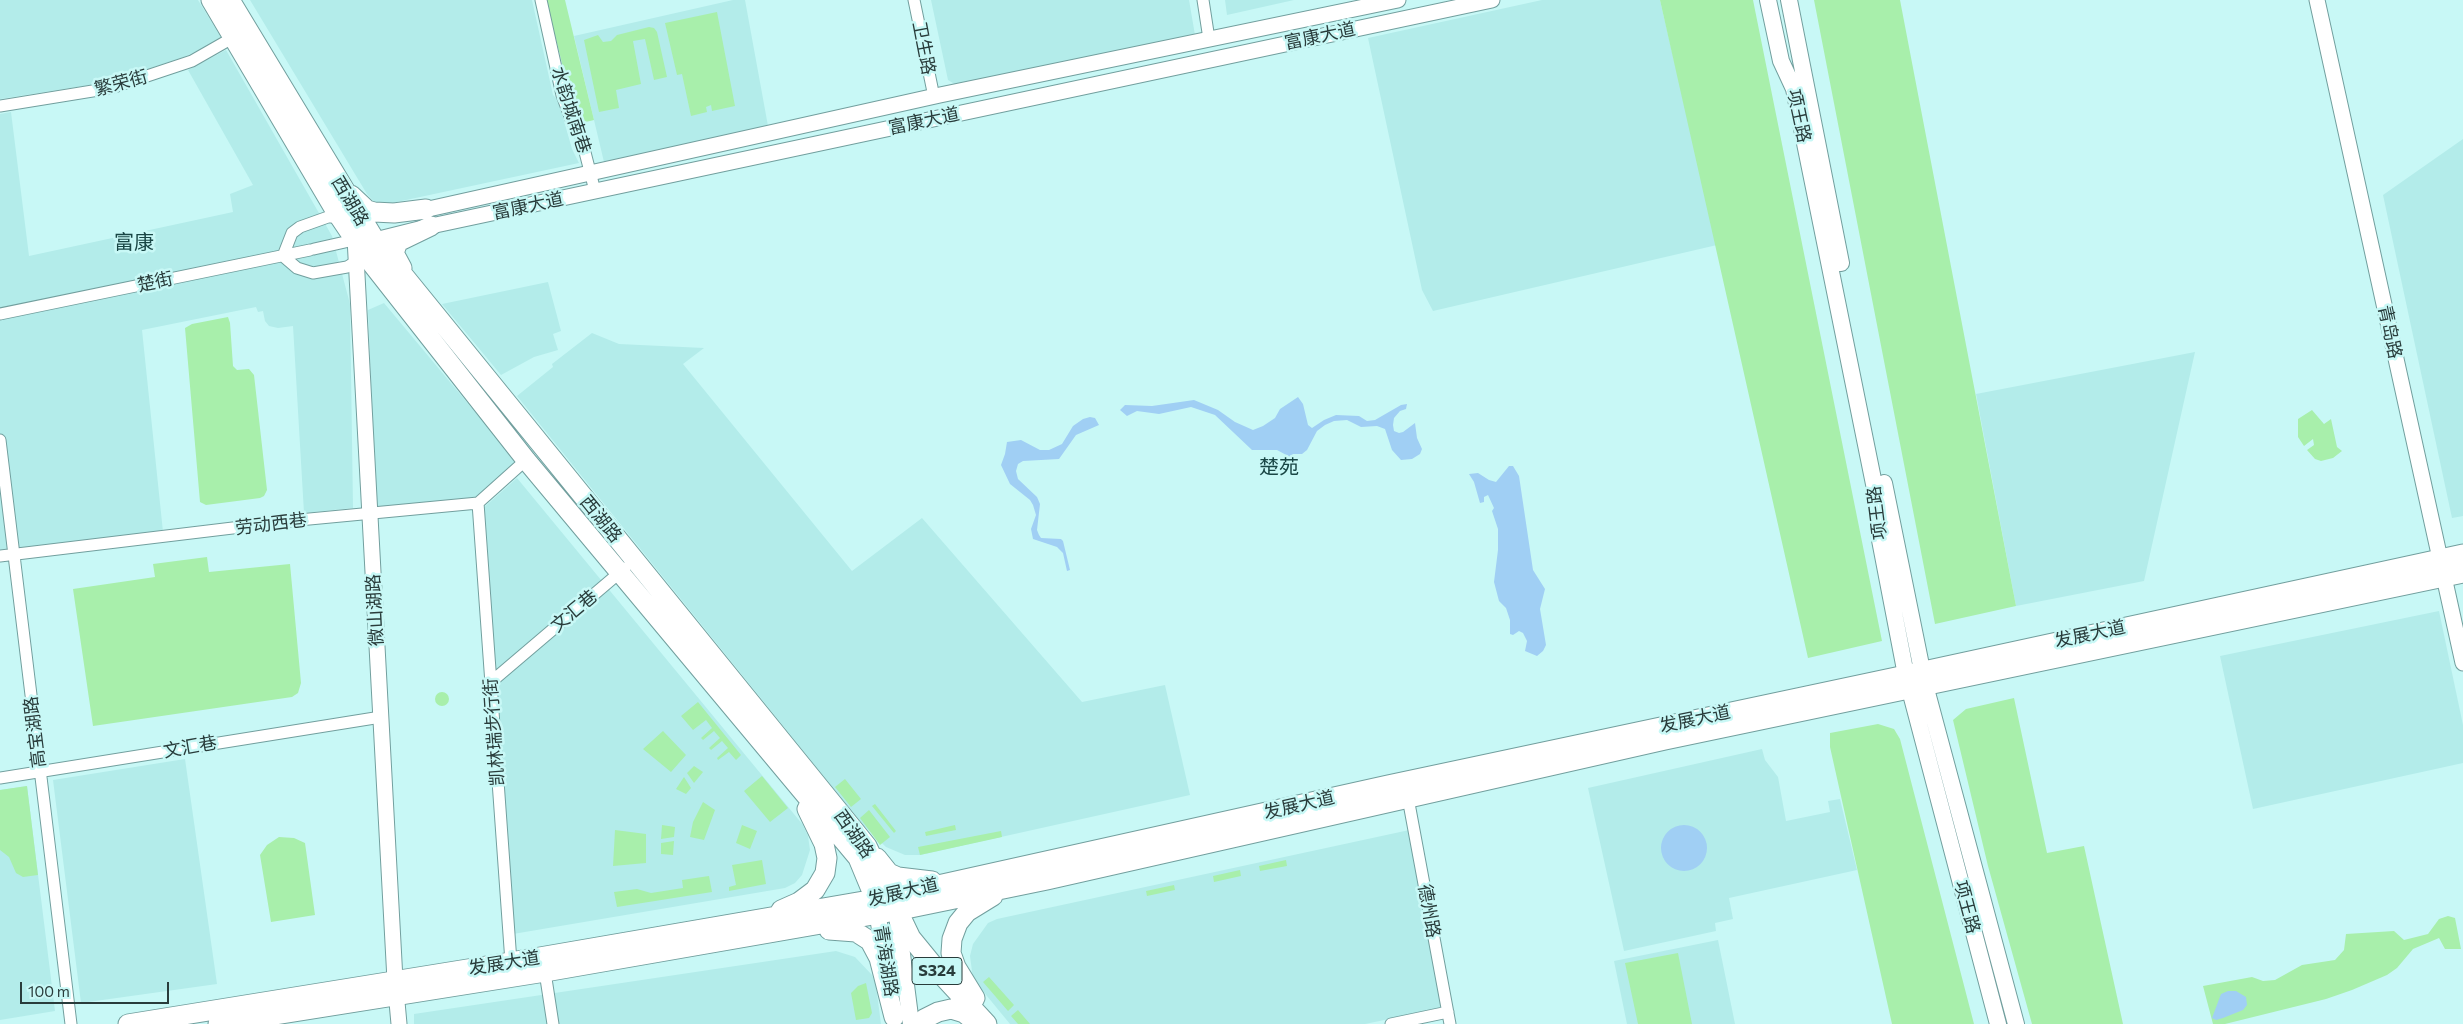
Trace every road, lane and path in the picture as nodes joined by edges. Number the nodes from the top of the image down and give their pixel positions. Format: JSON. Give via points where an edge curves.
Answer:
{"nodes":[{"id":1,"x":212,"y":0,"type":"edge"},
{"id":2,"x":230,"y":0,"type":"edge"},
{"id":3,"x":540,"y":0,"type":"edge"},
{"id":4,"x":914,"y":0,"type":"edge"},
{"id":5,"x":920,"y":0,"type":"edge"},
{"id":6,"x":1203,"y":0,"type":"edge"},
{"id":7,"x":1398,"y":0,"type":"edge"},
{"id":8,"x":1492,"y":0,"type":"edge"},
{"id":9,"x":1768,"y":0,"type":"edge"},
{"id":10,"x":1789,"y":0,"type":"edge"},
{"id":11,"x":2317,"y":0,"type":"edge"},
{"id":12,"x":234,"y":37,"type":"junction"},
{"id":13,"x":1209,"y":39,"type":"junction"},
{"id":14,"x":937,"y":96,"type":"junction"},
{"id":15,"x":0,"y":106,"type":"edge"},
{"id":16,"x":330,"y":170,"type":"junction"},
{"id":17,"x":591,"y":174,"type":"junction"},
{"id":18,"x":596,"y":191,"type":"junction"},
{"id":19,"x":338,"y":215,"type":"junction"},
{"id":20,"x":428,"y":218,"type":"junction"},
{"id":21,"x":363,"y":245,"type":"junction"},
{"id":22,"x":283,"y":256,"type":"junction"},
{"id":23,"x":422,"y":298,"type":"junction"},
{"id":24,"x":0,"y":314,"type":"edge"},
{"id":25,"x":0,"y":440,"type":"edge"},
{"id":26,"x":526,"y":460,"type":"junction"},
{"id":27,"x":478,"y":503,"type":"junction"},
{"id":28,"x":370,"y":513,"type":"junction"},
{"id":29,"x":2463,"y":554,"type":"edge"},
{"id":30,"x":14,"y":555,"type":"junction"},
{"id":31,"x":0,"y":556,"type":"edge"},
{"id":32,"x":634,"y":560,"type":"junction"},
{"id":33,"x":2442,"y":568,"type":"junction"},
{"id":34,"x":620,"y":572,"type":"junction"},
{"id":35,"x":2463,"y":572,"type":"edge"},
{"id":36,"x":2463,"y":663,"type":"edge"},
{"id":37,"x":1916,"y":680,"type":"junction"},
{"id":38,"x":491,"y":682,"type":"junction"},
{"id":39,"x":381,"y":717,"type":"junction"},
{"id":40,"x":781,"y":766,"type":"junction"},
{"id":41,"x":40,"y":772,"type":"junction"},
{"id":42,"x":0,"y":778,"type":"edge"},
{"id":43,"x":1408,"y":798,"type":"junction"},
{"id":44,"x":867,"y":846,"type":"junction"},
{"id":45,"x":1047,"y":880,"type":"junction"},
{"id":46,"x":944,"y":882,"type":"junction"},
{"id":47,"x":885,"y":905,"type":"junction"},
{"id":48,"x":760,"y":927,"type":"junction"},
{"id":49,"x":511,"y":962,"type":"junction"},
{"id":50,"x":546,"y":972,"type":"junction"},
{"id":51,"x":393,"y":991,"type":"junction"},
{"id":52,"x":1449,"y":1018,"type":"edge"},
{"id":53,"x":900,"y":1022,"type":"edge"},
{"id":54,"x":70,"y":1024,"type":"edge"},
{"id":55,"x":128,"y":1024,"type":"edge"},
{"id":56,"x":218,"y":1024,"type":"edge"},
{"id":57,"x":390,"y":1024,"type":"edge"},
{"id":58,"x":400,"y":1024,"type":"edge"},
{"id":59,"x":553,"y":1024,"type":"edge"},
{"id":60,"x":920,"y":1024,"type":"edge"},
{"id":61,"x":979,"y":1024,"type":"edge"},
{"id":62,"x":987,"y":1024,"type":"edge"},
{"id":63,"x":993,"y":1024,"type":"edge"},
{"id":64,"x":1391,"y":1024,"type":"edge"},
{"id":65,"x":1998,"y":1024,"type":"edge"},
{"id":66,"x":2016,"y":1024,"type":"edge"}],
"edges":[{"from":1,"to":12,"type":"main road","name":"西湖路"},
{"from":2,"to":16,"type":"main road","name":"西湖路"},
{"from":3,"to":17,"type":"street","name":"水韵城南巷","via":[[562,95],[572,122],[579,129]]},
{"from":4,"to":14,"type":"street","name":"卫生路"},
{"from":5,"to":14,"type":"street","name":"卫生路"},
{"from":6,"to":13,"type":"street"},
{"from":7,"to":13,"type":"street","name":"富康大道"},
{"from":8,"to":18,"type":"street","name":"富康大道"},
{"from":9,"to":37,"type":"main road","name":"项王路","via":[[1781,61],[1792,81],[1798,108],[1877,499],[1880,540]]},
{"from":10,"to":37,"type":"main road","name":"项王路"},
{"from":11,"to":33,"type":"street","name":"青岛路"},
{"from":12,"to":15,"type":"street","name":"繁荣街","via":[[186,63],[112,88]]},
{"from":12,"to":19,"type":"main road","name":"西湖路"},
{"from":13,"to":14,"type":"street","name":"富康大道"},
{"from":14,"to":17,"type":"street","name":"富康大道"},
{"from":16,"to":20,"type":"main road","via":[[367,210]]},
{"from":16,"to":21,"type":"main road","name":"西湖路"},
{"from":17,"to":18,"type":"street","name":"水韵城南巷"},
{"from":17,"to":20,"type":"street","name":"富康大道"},
{"from":18,"to":20,"type":"street","name":"富康大道"},
{"from":19,"to":21,"type":"main road","name":"西湖路"},
{"from":19,"to":22,"type":"street","via":[[300,227],[292,233]]},
{"from":20,"to":21,"type":"street","name":"富康大道"},
{"from":20,"to":23,"type":"main road","via":[[394,248],[396,260]]},
{"from":21,"to":22,"type":"street","name":"楚街"},
{"from":21,"to":22,"type":"street","via":[[313,273],[297,268]]},
{"from":21,"to":23,"type":"main road","name":"西湖路"},
{"from":21,"to":26,"type":"main road","name":"西湖路"},
{"from":21,"to":28,"type":"street","name":"微山湖路"},
{"from":22,"to":24,"type":"street","name":"楚街"},
{"from":23,"to":32,"type":"main road","name":"西湖路"},
{"from":25,"to":30,"type":"street","name":"高宝湖路"},
{"from":26,"to":27,"type":"street"},
{"from":26,"to":34,"type":"main road","name":"西湖路"},
{"from":27,"to":28,"type":"street","name":"劳动西巷"},
{"from":27,"to":38,"type":"street","name":"凯林瑞步行街"},
{"from":28,"to":30,"type":"street","name":"劳动西巷"},
{"from":28,"to":39,"type":"street","name":"微山湖路"},
{"from":29,"to":33,"type":"main road","name":"发展大道"},
{"from":30,"to":31,"type":"street","name":"劳动西巷"},
{"from":30,"to":41,"type":"street","name":"高宝湖路"},
{"from":32,"to":34,"type":"street","name":"文汇巷"},
{"from":32,"to":44,"type":"main road","name":"西湖路"},
{"from":33,"to":35,"type":"main road","name":"发展大道"},
{"from":33,"to":36,"type":"street","name":"青岛路"},
{"from":33,"to":37,"type":"main road","name":"发展大道"},
{"from":34,"to":38,"type":"street","name":"文汇巷"},
{"from":34,"to":40,"type":"main road","name":"西湖路"},
{"from":37,"to":43,"type":"main road","name":"发展大道"},
{"from":37,"to":46,"type":"main road","name":"发展大道","via":[[1388,785]]},
{"from":37,"to":65,"type":"main road","name":"项王路"},
{"from":37,"to":66,"type":"main road","name":"项王路"},
{"from":38,"to":49,"type":"street","name":"凯林瑞步行街"},
{"from":39,"to":41,"type":"street","name":"文汇巷"},
{"from":39,"to":51,"type":"street","name":"微山湖路"},
{"from":40,"to":47,"type":"main road","name":"西湖路","via":[[858,858]]},
{"from":40,"to":48,"type":"main road","via":[[819,832],[826,866],[815,890]]},
{"from":41,"to":42,"type":"street","name":"文汇巷"},
{"from":41,"to":54,"type":"street","name":"高宝湖路"},
{"from":43,"to":45,"type":"main road","name":"发展大道"},
{"from":43,"to":52,"type":"street","name":"德州路"},
{"from":44,"to":46,"type":"main road","via":[[889,873]]},
{"from":44,"to":47,"type":"main road","name":"西湖路"},
{"from":45,"to":47,"type":"main road","name":"发展大道"},
{"from":45,"to":63,"type":"main road","via":[[978,903],[958,923],[952,939],[951,953],[956,967]]},
{"from":46,"to":47,"type":"main road","name":"发展大道"},
{"from":47,"to":48,"type":"main road","name":"发展大道"},
{"from":47,"to":53,"type":"main road","name":"青海湖路"},
{"from":47,"to":62,"type":"main road","name":"西湖路","number":"S324","via":[[921,953]]},
{"from":48,"to":49,"type":"main road","name":"发展大道"},
{"from":48,"to":50,"type":"main road","name":"发展大道"},
{"from":48,"to":53,"type":"main road","via":[[859,933],[870,941],[880,958]]},
{"from":49,"to":51,"type":"main road","name":"发展大道"},
{"from":50,"to":51,"type":"main road","name":"发展大道"},
{"from":50,"to":59,"type":"street"},
{"from":51,"to":55,"type":"main road","name":"发展大道"},
{"from":51,"to":56,"type":"main road","name":"发展大道"},
{"from":51,"to":57,"type":"street","name":"微山湖路"},
{"from":51,"to":58,"type":"street","name":"微山湖路"},
{"from":52,"to":64,"type":"street"},
{"from":60,"to":61,"type":"main road","via":[[938,1012],[951,1009],[964,1013]]}]}
